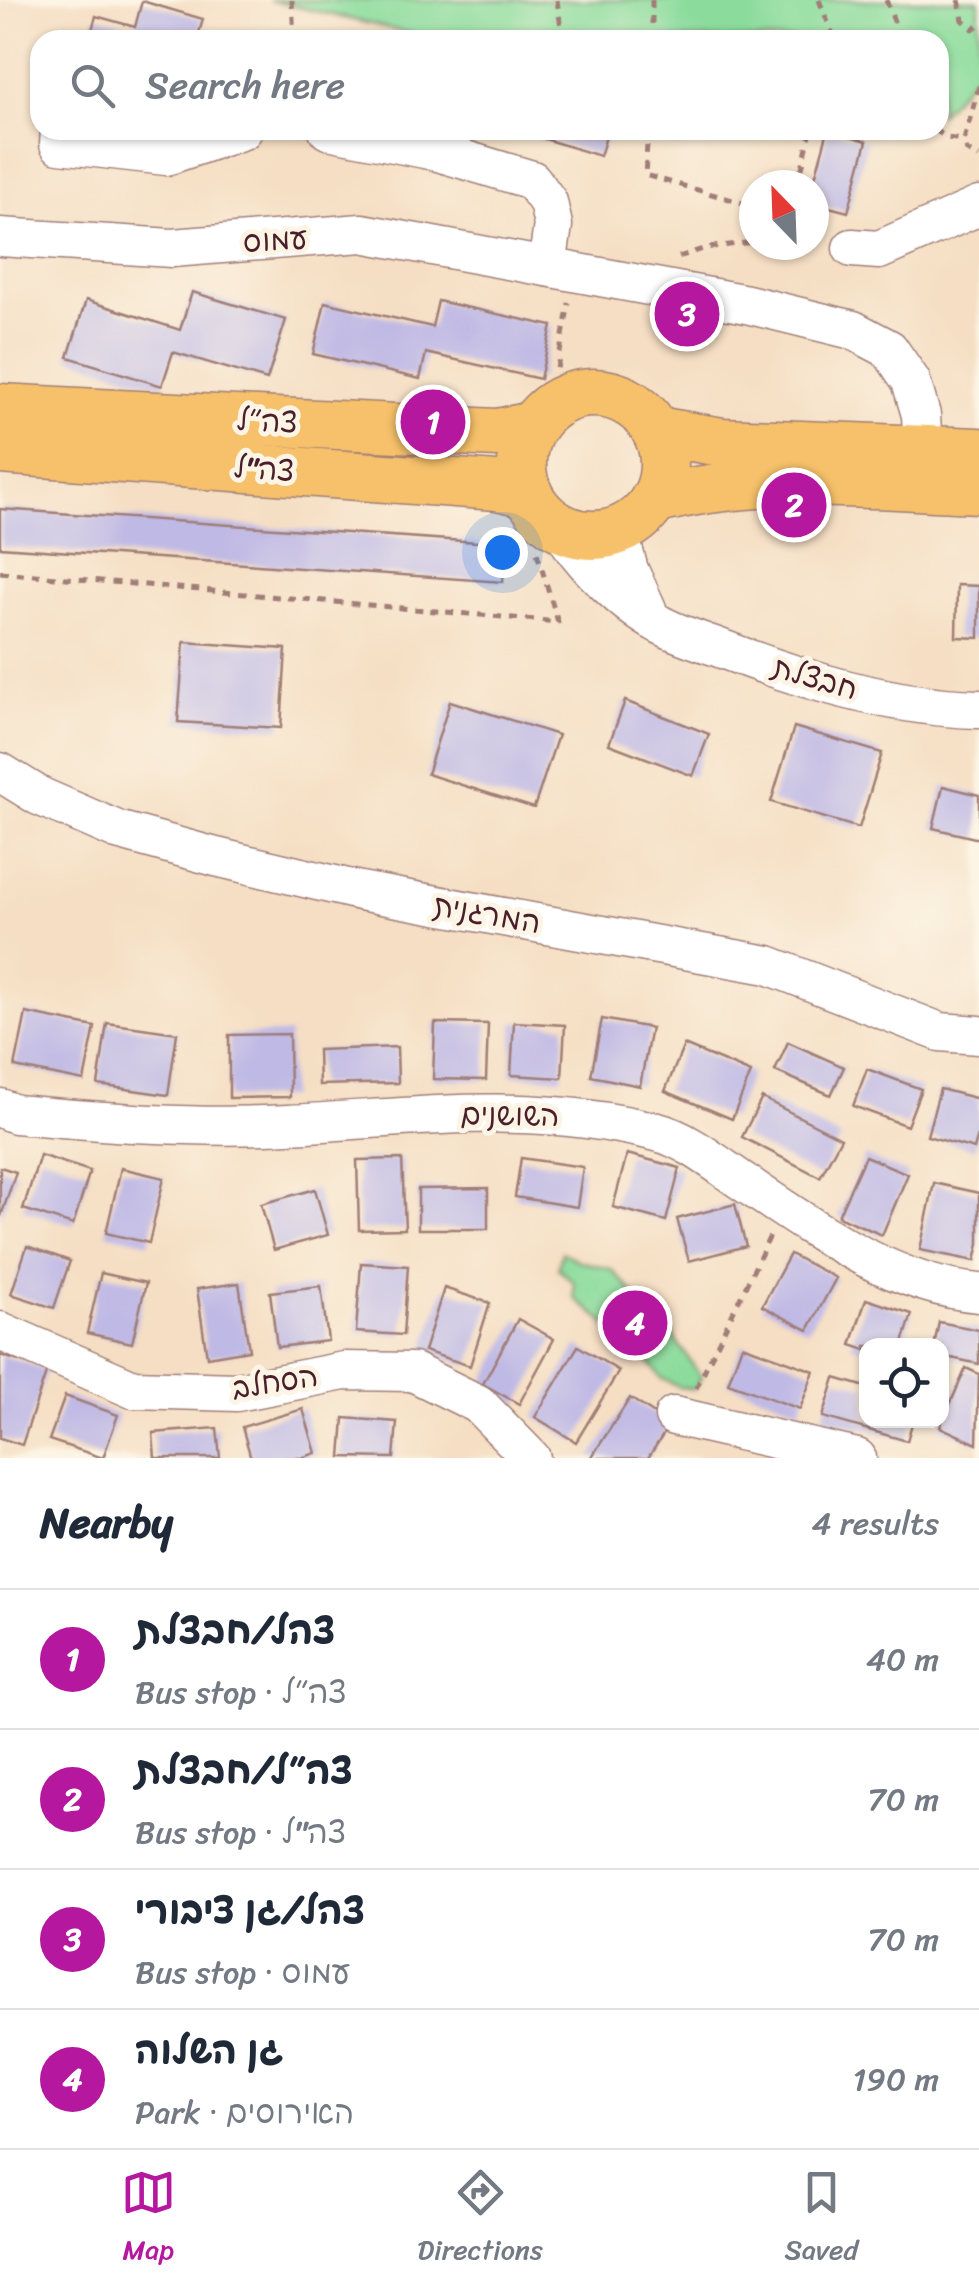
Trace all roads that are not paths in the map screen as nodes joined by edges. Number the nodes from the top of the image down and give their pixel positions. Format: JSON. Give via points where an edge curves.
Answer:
{"nodes":[{"id":1,"x":59,"y":140,"type":"edge"},
{"id":2,"x":213,"y":140,"type":"edge"},
{"id":3,"x":382,"y":140,"type":"edge"},
{"id":4,"x":979,"y":206,"type":"edge"},
{"id":5,"x":0,"y":237,"type":"edge"},
{"id":6,"x":852,"y":248,"type":"dead end"},
{"id":7,"x":546,"y":268,"type":"junction"},
{"id":8,"x":0,"y":408,"type":"edge"},
{"id":9,"x":523,"y":428,"type":"junction"},
{"id":10,"x":656,"y":432,"type":"junction"},
{"id":11,"x":0,"y":450,"type":"edge"},
{"id":12,"x":923,"y":451,"type":"junction"},
{"id":13,"x":979,"y":452,"type":"edge"},
{"id":14,"x":979,"y":489,"type":"edge"},
{"id":15,"x":528,"y":493,"type":"junction"},
{"id":16,"x":654,"y":500,"type":"junction"},
{"id":17,"x":561,"y":528,"type":"junction"},
{"id":18,"x":618,"y":530,"type":"junction"},
{"id":19,"x":657,"y":624,"type":"junction"},
{"id":20,"x":979,"y":709,"type":"edge"},
{"id":21,"x":0,"y":772,"type":"edge"},
{"id":22,"x":979,"y":1035,"type":"edge"},
{"id":23,"x":0,"y":1108,"type":"edge"},
{"id":24,"x":979,"y":1293,"type":"edge"},
{"id":25,"x":0,"y":1331,"type":"edge"},
{"id":26,"x":678,"y":1416,"type":"road end"},
{"id":27,"x":531,"y":1458,"type":"edge"},
{"id":28,"x":857,"y":1458,"type":"edge"}],
"edges":[{"from":1,"to":2,"type":"street","via":[[166,156]]},
{"from":3,"to":7,"type":"street","via":[[532,180],[548,202],[553,225]]},
{"from":4,"to":6,"type":"street","via":[[878,250]]},
{"from":5,"to":7,"type":"street","name":"עמוס","via":[[172,248],[362,233]]},
{"from":7,"to":12,"type":"street","name":"עמוס","via":[[853,330],[889,350],[911,381]]},
{"from":8,"to":9,"type":"main road","name":"צה״ל","via":[[496,433]]},
{"from":9,"to":10,"type":"main road","via":[[565,399],[586,394],[635,408]]},
{"from":9,"to":15,"type":"main road"},
{"from":10,"to":12,"type":"main road","via":[[722,442]]},
{"from":10,"to":16,"type":"main road","via":[[663,478]]},
{"from":11,"to":15,"type":"main road","name":"צה\"ל"},
{"from":12,"to":13,"type":"main road"},
{"from":14,"to":16,"type":"main road","via":[[741,484]]},
{"from":15,"to":17,"type":"main road"},
{"from":16,"to":18,"type":"main road"},
{"from":17,"to":18,"type":"main road","via":[[599,535]]},
{"from":17,"to":19,"type":"street","name":"חבצלת","via":[[586,566]]},
{"from":18,"to":19,"type":"street","via":[[629,570]]},
{"from":19,"to":20,"type":"street","name":"חבצלת","via":[[842,688]]},
{"from":21,"to":22,"type":"street","name":"המרגנית","via":[[118,830],[183,848],[360,891],[768,965],[940,1032]]},
{"from":23,"to":24,"type":"street","name":"השושנים","via":[[145,1126],[492,1111],[589,1117],[663,1133],[837,1245],[905,1274]]},
{"from":25,"to":27,"type":"street","name":"הסחלב","via":[[134,1389],[237,1392],[344,1371],[413,1372],[478,1404]]},
{"from":26,"to":28,"type":"street"}]}
